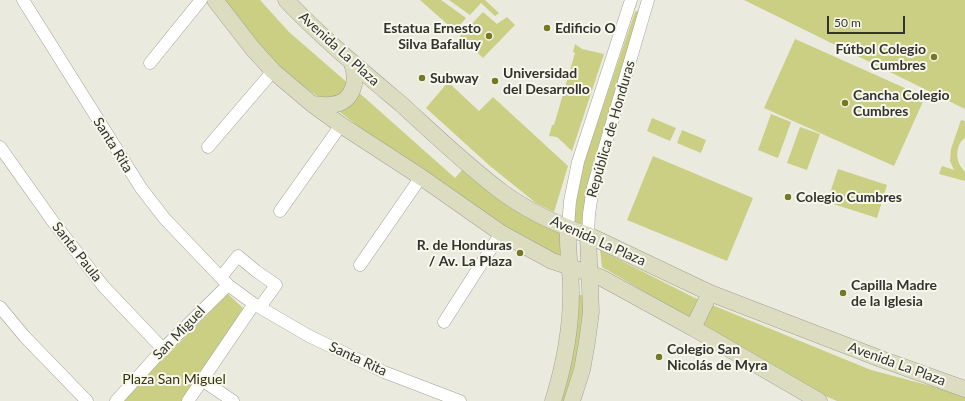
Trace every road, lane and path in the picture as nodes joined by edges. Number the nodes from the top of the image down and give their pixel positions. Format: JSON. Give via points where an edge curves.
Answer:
{"nodes":[{"id":1,"x":22,"y":0,"type":"edge"},
{"id":2,"x":201,"y":0,"type":"edge"},
{"id":3,"x":215,"y":0,"type":"edge"},
{"id":4,"x":286,"y":0,"type":"edge"},
{"id":5,"x":631,"y":0,"type":"edge"},
{"id":6,"x":643,"y":3,"type":"edge"},
{"id":7,"x":351,"y":61,"type":"junction"},
{"id":8,"x":150,"y":63,"type":"dead end"},
{"id":9,"x":273,"y":72,"type":"junction"},
{"id":10,"x":312,"y":104,"type":"junction"},
{"id":11,"x":341,"y":125,"type":"junction"},
{"id":12,"x":0,"y":147,"type":"edge"},
{"id":13,"x":208,"y":147,"type":"dead end"},
{"id":14,"x":421,"y":177,"type":"junction"},
{"id":15,"x":280,"y":211,"type":"dead end"},
{"id":16,"x":568,"y":228,"type":"junction"},
{"id":17,"x":501,"y":233,"type":"junction"},
{"id":18,"x":588,"y":236,"type":"junction"},
{"id":19,"x":360,"y":266,"type":"dead end"},
{"id":20,"x":569,"y":267,"type":"junction"},
{"id":21,"x":589,"y":272,"type":"junction"},
{"id":22,"x":224,"y":281,"type":"junction"},
{"id":23,"x":710,"y":293,"type":"junction"},
{"id":24,"x":257,"y":306,"type":"junction"},
{"id":25,"x":0,"y":307,"type":"edge"},
{"id":26,"x":444,"y":322,"type":"dead end"},
{"id":27,"x":693,"y":328,"type":"junction"},
{"id":28,"x":163,"y":349,"type":"junction"},
{"id":29,"x":202,"y":380,"type":"junction"},
{"id":30,"x":965,"y":389,"type":"edge"},
{"id":31,"x":87,"y":401,"type":"edge"},
{"id":32,"x":116,"y":401,"type":"edge"},
{"id":33,"x":188,"y":401,"type":"edge"},
{"id":34,"x":233,"y":401,"type":"edge"},
{"id":35,"x":460,"y":401,"type":"edge"},
{"id":36,"x":553,"y":401,"type":"edge"},
{"id":37,"x":572,"y":401,"type":"edge"},
{"id":38,"x":819,"y":401,"type":"edge"}],
"edges":[{"from":1,"to":22,"type":"street","name":"Santa Rita","via":[[141,188],[166,220]]},
{"from":2,"to":8,"type":"street"},
{"from":3,"to":9,"type":"main road"},
{"from":4,"to":7,"type":"main road","name":"Avenida La Plaza"},
{"from":5,"to":16,"type":"street","name":"República de Honduras","via":[[578,160]]},
{"from":6,"to":18,"type":"street","name":"República de Honduras","via":[[593,187]]},
{"from":7,"to":10,"type":"main road","via":[[356,78],[348,96],[343,101],[331,105]]},
{"from":7,"to":16,"type":"main road","name":"Avenida La Plaza","via":[[502,192]]},
{"from":9,"to":10,"type":"main road"},
{"from":9,"to":13,"type":"street"},
{"from":10,"to":11,"type":"main road"},
{"from":11,"to":14,"type":"main road"},
{"from":11,"to":15,"type":"street"},
{"from":12,"to":28,"type":"street","name":"Santa Paula","via":[[104,287]]},
{"from":14,"to":17,"type":"main road"},
{"from":14,"to":19,"type":"street"},
{"from":16,"to":18,"type":"main road","name":"Avenida La Plaza"},
{"from":16,"to":20,"type":"main road","name":"República de Honduras"},
{"from":17,"to":20,"type":"main road","via":[[552,261]]},
{"from":17,"to":26,"type":"street"},
{"from":18,"to":21,"type":"main road","name":"República de Honduras"},
{"from":18,"to":23,"type":"main road","name":"Avenida La Plaza"},
{"from":20,"to":21,"type":"main road"},
{"from":20,"to":36,"type":"main road","name":"República de Honduras","via":[[570,320],[566,349]]},
{"from":21,"to":27,"type":"main road"},
{"from":21,"to":37,"type":"main road","name":"República de Honduras","via":[[591,312],[582,370]]},
{"from":22,"to":24,"type":"street","name":"Santa Rita"},
{"from":22,"to":24,"type":"street","via":[[238,256],[276,285]]},
{"from":22,"to":28,"type":"street","name":"San Miguel"},
{"from":23,"to":27,"type":"main road"},
{"from":23,"to":30,"type":"main road","name":"Avenida La Plaza"},
{"from":24,"to":29,"type":"street"},
{"from":24,"to":35,"type":"street","name":"Santa Rita","via":[[309,336],[384,372]]},
{"from":25,"to":31,"type":"street","via":[[30,343]]},
{"from":27,"to":38,"type":"main road"},
{"from":28,"to":32,"type":"street","name":"San Miguel"},
{"from":29,"to":33,"type":"street"},
{"from":29,"to":34,"type":"street"}]}
